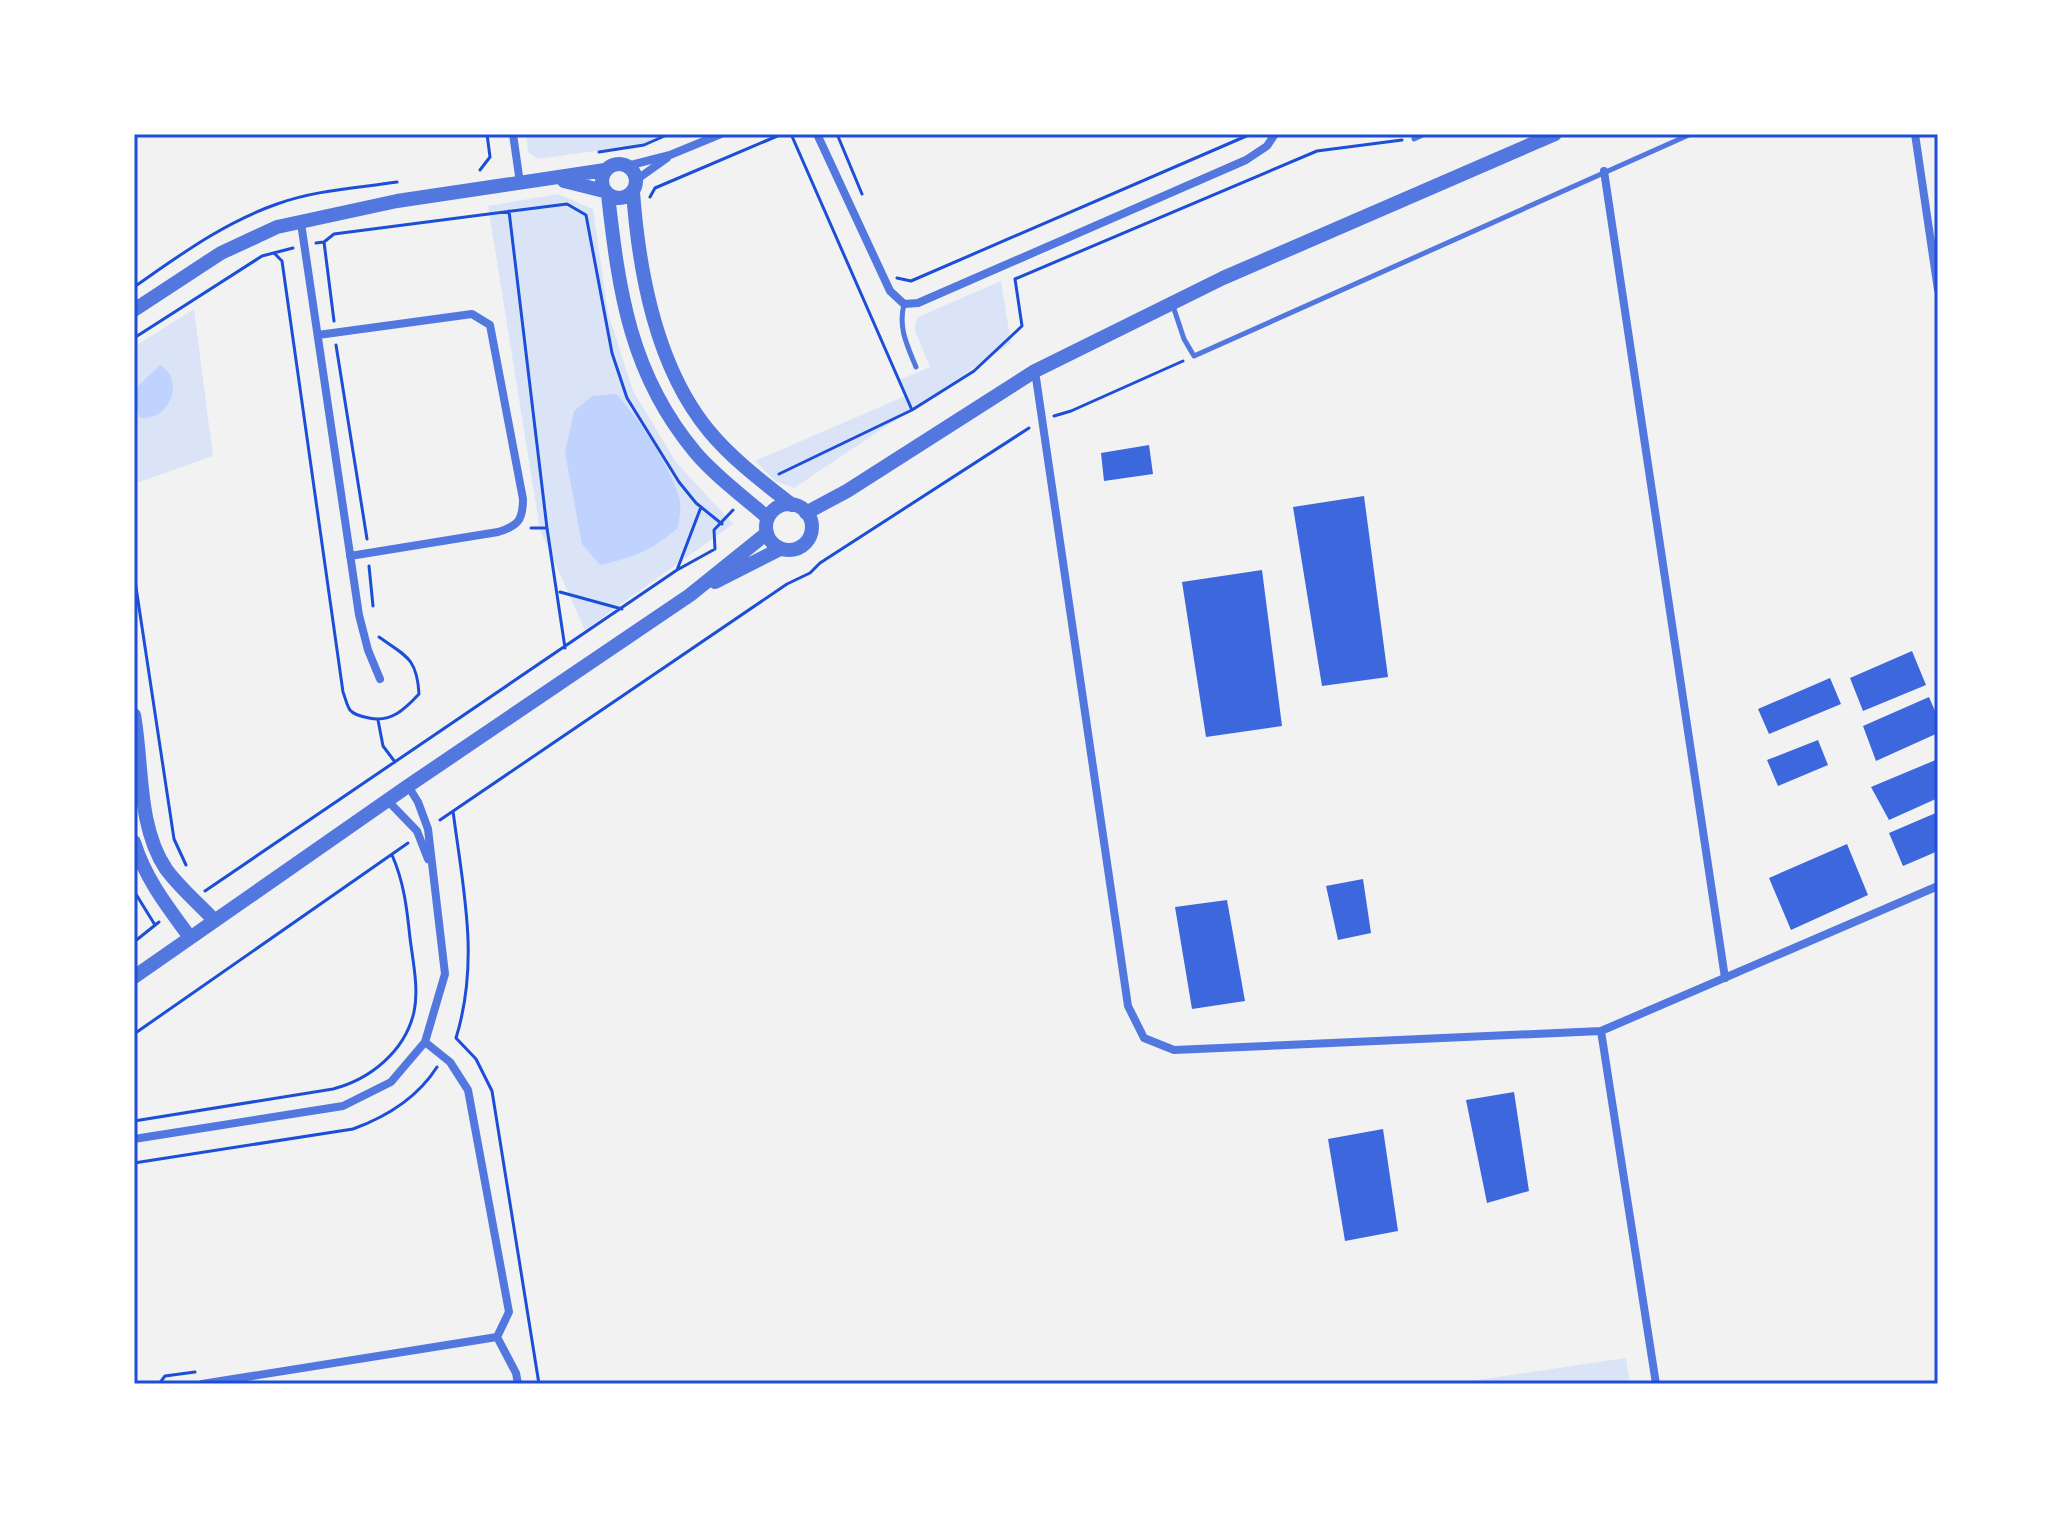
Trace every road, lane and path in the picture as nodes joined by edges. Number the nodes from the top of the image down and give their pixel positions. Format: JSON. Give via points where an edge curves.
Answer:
{"nodes":[{"id":1,"x":513,"y":134,"type":"edge"},
{"id":2,"x":669,"y":134,"type":"edge"},
{"id":3,"x":721,"y":134,"type":"edge"},
{"id":4,"x":782,"y":134,"type":"edge"},
{"id":5,"x":791,"y":134,"type":"edge"},
{"id":6,"x":817,"y":134,"type":"edge"},
{"id":7,"x":837,"y":134,"type":"edge"},
{"id":8,"x":1251,"y":134,"type":"edge"},
{"id":9,"x":1275,"y":134,"type":"edge"},
{"id":10,"x":1425,"y":134,"type":"edge"},
{"id":11,"x":1555,"y":134,"type":"edge"},
{"id":12,"x":1691,"y":134,"type":"edge"},
{"id":13,"x":1915,"y":134,"type":"edge"},
{"id":14,"x":1414,"y":139,"type":"joint"},
{"id":15,"x":587,"y":154,"type":"dead end"},
{"id":16,"x":670,"y":155,"type":"junction"},
{"id":17,"x":627,"y":166,"type":"junction"},
{"id":18,"x":605,"y":170,"type":"junction"},
{"id":19,"x":1604,"y":171,"type":"junction"},
{"id":20,"x":556,"y":179,"type":"junction"},
{"id":21,"x":520,"y":184,"type":"junction"},
{"id":22,"x":634,"y":186,"type":"junction"},
{"id":23,"x":606,"y":193,"type":"junction"},
{"id":24,"x":645,"y":204,"type":"dead end"},
{"id":25,"x":867,"y":206,"type":"dead end"},
{"id":26,"x":509,"y":211,"type":"dead end"},
{"id":27,"x":301,"y":223,"type":"junction"},
{"id":28,"x":897,"y":278,"type":"dead end"},
{"id":29,"x":1938,"y":290,"type":"edge"},
{"id":30,"x":1172,"y":303,"type":"junction"},
{"id":31,"x":904,"y":304,"type":"junction"},
{"id":32,"x":134,"y":310,"type":"edge"},
{"id":33,"x":318,"y":335,"type":"junction"},
{"id":34,"x":1194,"y":356,"type":"junction"},
{"id":35,"x":916,"y":367,"type":"dead end"},
{"id":36,"x":1035,"y":371,"type":"junction"},
{"id":37,"x":912,"y":410,"type":"junction"},
{"id":38,"x":1042,"y":420,"type":"junction"},
{"id":39,"x":762,"y":482,"type":"junction"},
{"id":40,"x":744,"y":497,"type":"junction"},
{"id":41,"x":792,"y":505,"type":"junction"},
{"id":42,"x":701,"y":507,"type":"dead end"},
{"id":43,"x":809,"y":518,"type":"junction"},
{"id":44,"x":767,"y":525,"type":"junction"},
{"id":45,"x":780,"y":549,"type":"junction"},
{"id":46,"x":350,"y":556,"type":"junction"},
{"id":47,"x":677,"y":570,"type":"junction"},
{"id":48,"x":134,"y":574,"type":"edge"},
{"id":49,"x":559,"y":591,"type":"junction"},
{"id":50,"x":690,"y":595,"type":"junction"},
{"id":51,"x":622,"y":609,"type":"junction"},
{"id":52,"x":566,"y":648,"type":"junction"},
{"id":53,"x":380,"y":679,"type":"dead end"},
{"id":54,"x":134,"y":715,"type":"edge"},
{"id":55,"x":378,"y":720,"type":"dead end"},
{"id":56,"x":395,"y":762,"type":"junction"},
{"id":57,"x":408,"y":786,"type":"junction"},
{"id":58,"x":387,"y":800,"type":"junction"},
{"id":59,"x":453,"y":811,"type":"junction"},
{"id":60,"x":428,"y":829,"type":"junction"},
{"id":61,"x":419,"y":836,"type":"junction"},
{"id":62,"x":134,"y":842,"type":"edge"},
{"id":63,"x":392,"y":855,"type":"junction"},
{"id":64,"x":431,"y":867,"type":"junction"},
{"id":65,"x":188,"y":868,"type":"dead end"},
{"id":66,"x":1938,"y":886,"type":"edge"},
{"id":67,"x":134,"y":891,"type":"edge"},
{"id":68,"x":203,"y":892,"type":"dead end"},
{"id":69,"x":214,"y":920,"type":"junction"},
{"id":70,"x":189,"y":936,"type":"junction"},
{"id":71,"x":134,"y":942,"type":"edge"},
{"id":72,"x":134,"y":977,"type":"edge"},
{"id":73,"x":1725,"y":978,"type":"junction"},
{"id":74,"x":1601,"y":1031,"type":"junction"},
{"id":75,"x":134,"y":1034,"type":"edge"},
{"id":76,"x":425,"y":1042,"type":"junction"},
{"id":77,"x":134,"y":1121,"type":"edge"},
{"id":78,"x":134,"y":1139,"type":"edge"},
{"id":79,"x":497,"y":1337,"type":"junction"},
{"id":80,"x":134,"y":1368,"type":"edge"},
{"id":81,"x":136,"y":1384,"type":"edge"},
{"id":82,"x":202,"y":1384,"type":"edge"},
{"id":83,"x":518,"y":1384,"type":"edge"},
{"id":84,"x":539,"y":1384,"type":"edge"},
{"id":85,"x":1656,"y":1384,"type":"edge"}],
"edges":[{"from":1,"to":21,"type":"street"},
{"from":2,"to":15,"type":"path","via":[[644,145]]},
{"from":3,"to":16,"type":"street"},
{"from":4,"to":24,"type":"path","via":[[655,188]]},
{"from":5,"to":37,"type":"path"},
{"from":6,"to":31,"type":"street","via":[[890,291]]},
{"from":7,"to":25,"type":"path"},
{"from":8,"to":28,"type":"path","via":[[911,281]]},
{"from":9,"to":31,"type":"street","via":[[1246,160],[918,303]]},
{"from":10,"to":14,"type":"lane"},
{"from":11,"to":30,"type":"street"},
{"from":12,"to":19,"type":"lane"},
{"from":13,"to":29,"type":"street"},
{"from":14,"to":37,"type":"path","via":[[1317,151],[1015,279],[1022,326],[974,371]]},
{"from":16,"to":17,"type":"street"},
{"from":16,"to":22,"type":"street"},
{"from":17,"to":18,"type":"street","via":[[615,164]]},
{"from":17,"to":22,"type":"street"},
{"from":18,"to":20,"type":"street"},
{"from":18,"to":23,"type":"street","via":[[601,182]]},
{"from":19,"to":34,"type":"lane"},
{"from":19,"to":73,"type":"street"},
{"from":20,"to":21,"type":"street"},
{"from":20,"to":23,"type":"street"},
{"from":21,"to":27,"type":"street","via":[[397,201]]},
{"from":22,"to":23,"type":"street","via":[[620,199]]},
{"from":22,"to":39,"type":"street","via":[[648,291],[679,386],[709,431]]},
{"from":23,"to":40,"type":"street","via":[[629,330],[647,375],[664,410],[696,454]]},
{"from":26,"to":49,"type":"path"},
{"from":27,"to":32,"type":"street","via":[[277,227],[221,253]]},
{"from":27,"to":33,"type":"street"},
{"from":30,"to":34,"type":"lane"},
{"from":30,"to":36,"type":"street"},
{"from":31,"to":35,"type":"lane","via":[[902,333]]},
{"from":33,"to":46,"type":"street"},
{"from":33,"to":46,"type":"street","via":[[472,314],[483,318],[490,325],[523,499],[517,524],[498,532]]},
{"from":34,"to":38,"type":"path"},
{"from":36,"to":38,"type":"street"},
{"from":36,"to":43,"type":"street"},
{"from":37,"to":39,"type":"path"},
{"from":38,"to":59,"type":"path","via":[[787,584]]},
{"from":38,"to":74,"type":"street","via":[[1128,1006],[1144,1038],[1174,1050]]},
{"from":39,"to":41,"type":"street"},
{"from":40,"to":44,"type":"street"},
{"from":40,"to":47,"type":"path","via":[[714,530],[715,549]]},
{"from":41,"to":43,"type":"street"},
{"from":41,"to":44,"type":"street","via":[[778,507]]},
{"from":42,"to":47,"type":"path"},
{"from":43,"to":45,"type":"street","via":[[809,537],[803,545]]},
{"from":44,"to":45,"type":"street","via":[[772,543]]},
{"from":44,"to":50,"type":"street"},
{"from":45,"to":50,"type":"street"},
{"from":46,"to":53,"type":"street","via":[[359,615]]},
{"from":47,"to":51,"type":"path"},
{"from":48,"to":65,"type":"path","via":[[174,839]]},
{"from":49,"to":51,"type":"path"},
{"from":49,"to":52,"type":"path"},
{"from":50,"to":57,"type":"street"},
{"from":51,"to":52,"type":"path"},
{"from":52,"to":56,"type":"path"},
{"from":54,"to":69,"type":"street","via":[[146,815],[155,845],[166,869]]},
{"from":55,"to":56,"type":"path","via":[[383,746]]},
{"from":56,"to":68,"type":"path"},
{"from":57,"to":58,"type":"street"},
{"from":57,"to":60,"type":"street"},
{"from":58,"to":61,"type":"street"},
{"from":58,"to":69,"type":"street"},
{"from":59,"to":60,"type":"path"},
{"from":59,"to":84,"type":"path","via":[[470,953],[465,1009],[456,1038],[476,1059],[492,1091]]},
{"from":60,"to":64,"type":"street"},
{"from":61,"to":63,"type":"path"},
{"from":61,"to":64,"type":"street"},
{"from":62,"to":70,"type":"street","via":[[154,889]]},
{"from":63,"to":75,"type":"path"},
{"from":63,"to":77,"type":"path","via":[[403,885],[416,987],[408,1028],[387,1059],[363,1078],[333,1089]]},
{"from":64,"to":76,"type":"street","via":[[445,974]]},
{"from":66,"to":73,"type":"street"},
{"from":67,"to":71,"type":"path","via":[[155,925]]},
{"from":69,"to":70,"type":"street"},
{"from":70,"to":72,"type":"street"},
{"from":73,"to":74,"type":"street"},
{"from":74,"to":85,"type":"street"},
{"from":76,"to":78,"type":"street","via":[[391,1082],[343,1106]]},
{"from":76,"to":79,"type":"street","via":[[450,1062],[468,1090],[509,1312]]},
{"from":79,"to":82,"type":"street"},
{"from":79,"to":83,"type":"street"},
{"from":80,"to":81,"type":"path"}]}
